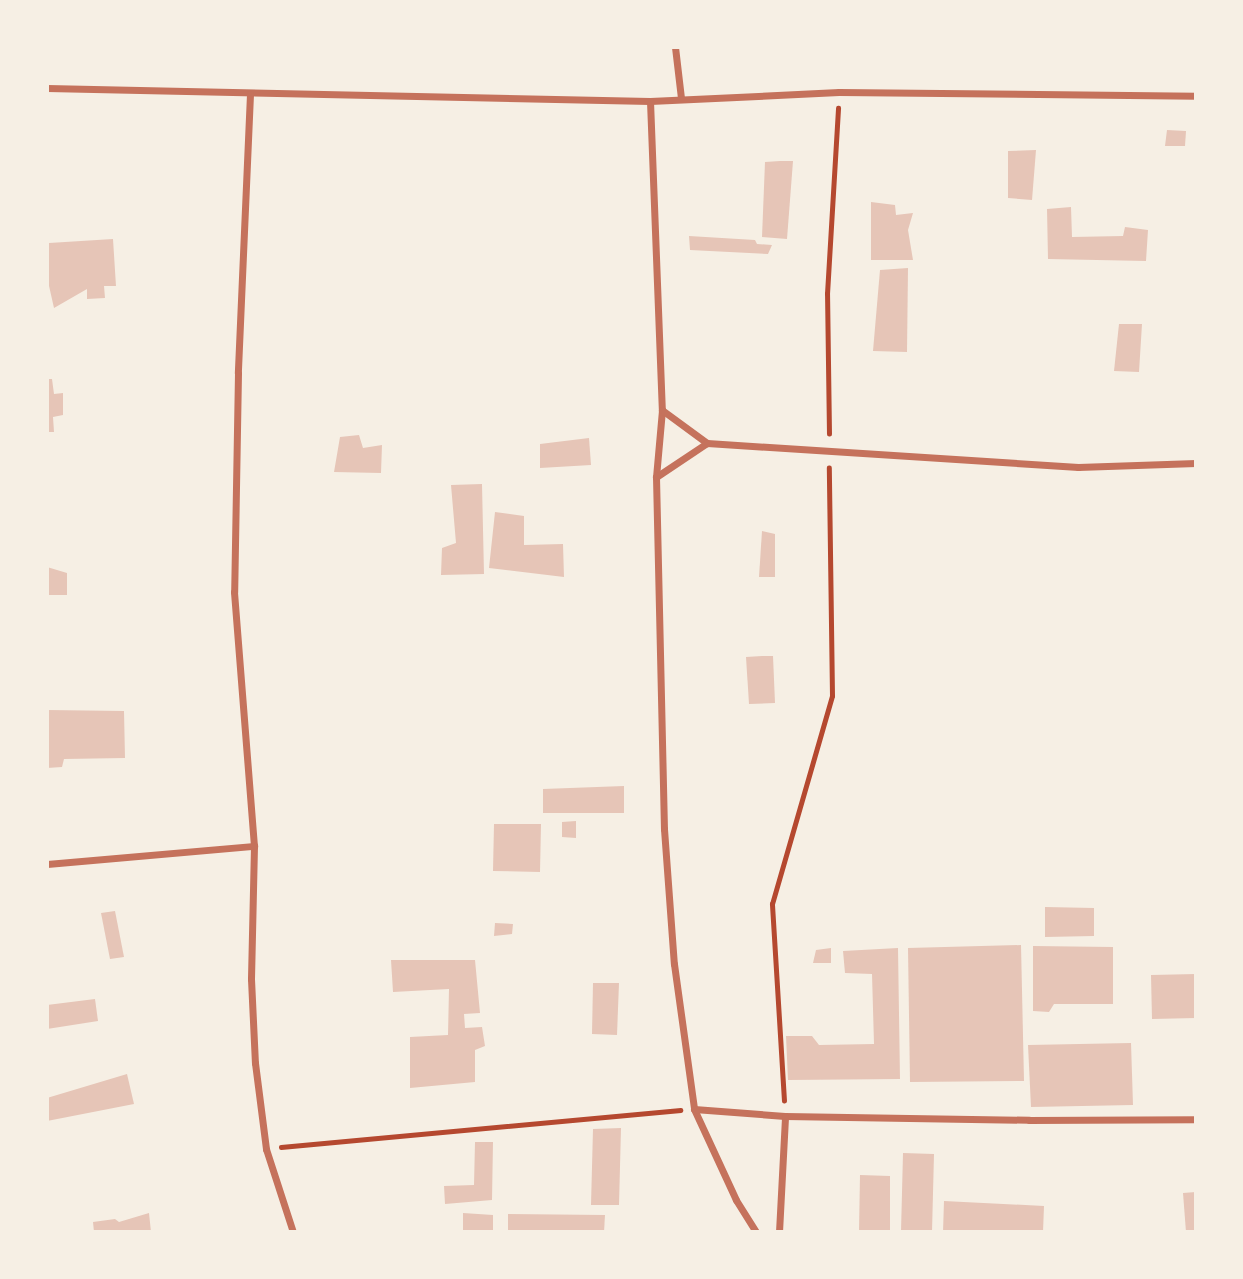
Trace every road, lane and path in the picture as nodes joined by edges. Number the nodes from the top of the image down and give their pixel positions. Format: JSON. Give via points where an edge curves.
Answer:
{"nodes":[{"id":1,"x":676,"y":47,"type":"edge"},
{"id":2,"x":47,"y":88,"type":"edge"},
{"id":3,"x":839,"y":92,"type":"junction"},
{"id":4,"x":250,"y":94,"type":"junction"},
{"id":5,"x":1196,"y":96,"type":"edge"},
{"id":6,"x":681,"y":98,"type":"junction"},
{"id":7,"x":650,"y":101,"type":"junction"},
{"id":8,"x":662,"y":410,"type":"junction"},
{"id":9,"x":707,"y":443,"type":"junction"},
{"id":10,"x":829,"y":453,"type":"junction"},
{"id":11,"x":1196,"y":463,"type":"edge"},
{"id":12,"x":656,"y":477,"type":"junction"},
{"id":13,"x":254,"y":846,"type":"junction"},
{"id":14,"x":47,"y":864,"type":"edge"},
{"id":15,"x":694,"y":1109,"type":"junction"},
{"id":16,"x":785,"y":1116,"type":"junction"},
{"id":17,"x":1196,"y":1119,"type":"edge"},
{"id":18,"x":266,"y":1149,"type":"junction"},
{"id":19,"x":293,"y":1232,"type":"edge"},
{"id":20,"x":756,"y":1232,"type":"edge"},
{"id":21,"x":779,"y":1232,"type":"edge"}],
"edges":[{"from":1,"to":6,"type":"street"},
{"from":2,"to":4,"type":"street"},
{"from":3,"to":5,"type":"street"},
{"from":3,"to":6,"type":"street"},
{"from":3,"to":10,"type":"path","via":[[827,294]]},
{"from":4,"to":7,"type":"street"},
{"from":4,"to":13,"type":"street","via":[[237,373],[234,592]]},
{"from":6,"to":7,"type":"street"},
{"from":7,"to":8,"type":"street"},
{"from":8,"to":9,"type":"street"},
{"from":8,"to":12,"type":"street"},
{"from":9,"to":10,"type":"street"},
{"from":9,"to":12,"type":"street"},
{"from":10,"to":11,"type":"street","via":[[1078,467]]},
{"from":10,"to":16,"type":"path","via":[[832,696],[772,904]]},
{"from":12,"to":15,"type":"street","via":[[667,894]]},
{"from":13,"to":14,"type":"street"},
{"from":13,"to":18,"type":"street","via":[[254,1039]]},
{"from":15,"to":16,"type":"street"},
{"from":15,"to":18,"type":"path"},
{"from":15,"to":20,"type":"street"},
{"from":16,"to":17,"type":"street"},
{"from":16,"to":21,"type":"street"},
{"from":18,"to":19,"type":"street"}]}
